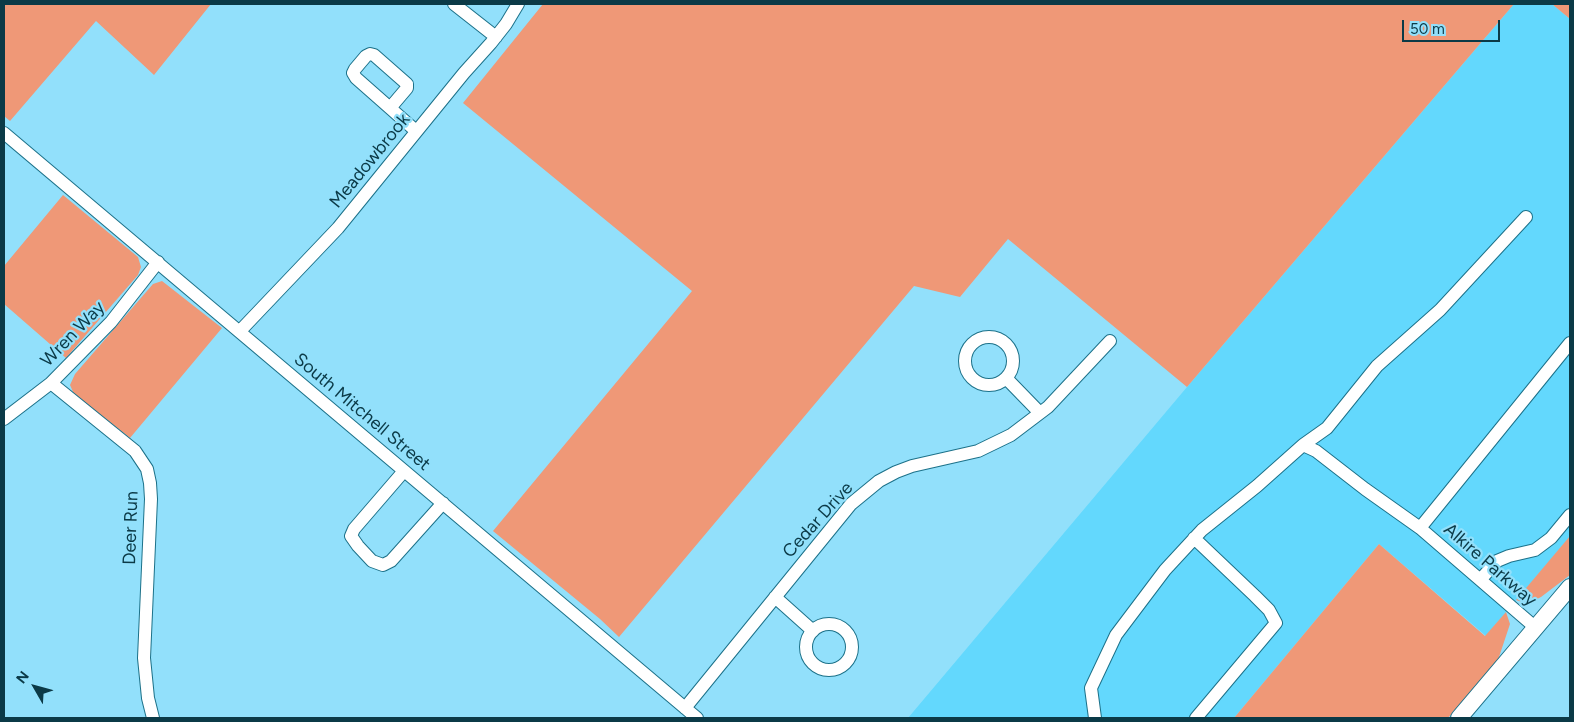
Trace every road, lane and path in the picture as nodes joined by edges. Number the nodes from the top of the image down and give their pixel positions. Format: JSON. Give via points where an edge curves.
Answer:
{"nodes":[{"id":1,"x":454,"y":4,"type":"edge"},
{"id":2,"x":518,"y":4,"type":"edge"},
{"id":3,"x":496,"y":37,"type":"junction"},
{"id":4,"x":390,"y":108,"type":"dead end"},
{"id":5,"x":416,"y":131,"type":"junction"},
{"id":6,"x":4,"y":133,"type":"edge"},
{"id":7,"x":1526,"y":217,"type":"dead end"},
{"id":8,"x":158,"y":262,"type":"junction"},
{"id":9,"x":240,"y":331,"type":"junction"},
{"id":10,"x":1110,"y":341,"type":"dead end"},
{"id":11,"x":1570,"y":343,"type":"edge"},
{"id":12,"x":1006,"y":378,"type":"dead end"},
{"id":13,"x":51,"y":383,"type":"junction"},
{"id":14,"x":1040,"y":414,"type":"junction"},
{"id":15,"x":4,"y":419,"type":"edge"},
{"id":16,"x":1303,"y":445,"type":"junction"},
{"id":17,"x":404,"y":471,"type":"junction"},
{"id":18,"x":443,"y":503,"type":"junction"},
{"id":19,"x":1570,"y":515,"type":"edge"},
{"id":20,"x":1420,"y":528,"type":"junction"},
{"id":21,"x":1194,"y":538,"type":"junction"},
{"id":22,"x":1481,"y":579,"type":"junction"},
{"id":23,"x":1570,"y":587,"type":"edge"},
{"id":24,"x":774,"y":597,"type":"junction"},
{"id":25,"x":1536,"y":628,"type":"junction"},
{"id":26,"x":813,"y":631,"type":"dead end"},
{"id":27,"x":685,"y":708,"type":"junction"},
{"id":28,"x":153,"y":718,"type":"edge"},
{"id":29,"x":697,"y":718,"type":"edge"},
{"id":30,"x":1096,"y":718,"type":"edge"},
{"id":31,"x":1196,"y":718,"type":"edge"},
{"id":32,"x":1459,"y":718,"type":"edge"}],
"edges":[{"from":1,"to":3,"type":"street"},
{"from":2,"to":3,"type":"street","name":"Meadowbrook"},
{"from":3,"to":5,"type":"street","name":"Meadowbrook"},
{"from":4,"to":5,"type":"street"},
{"from":5,"to":9,"type":"street","name":"Meadowbrook","via":[[338,228]]},
{"from":6,"to":8,"type":"street","name":"South Mitchell Street"},
{"from":7,"to":16,"type":"street","via":[[1440,310],[1377,366],[1328,428]]},
{"from":8,"to":9,"type":"street","name":"South Mitchell Street"},
{"from":8,"to":13,"type":"street","name":"Wren Way","via":[[111,322]]},
{"from":9,"to":17,"type":"street","name":"South Mitchell Street"},
{"from":10,"to":14,"type":"street","name":"Cedar Drive"},
{"from":11,"to":20,"type":"street"},
{"from":12,"to":14,"type":"street"},
{"from":13,"to":15,"type":"street","name":"Wren Way"},
{"from":13,"to":28,"type":"street","name":"Deer Run","via":[[135,451],[147,469],[151,499],[144,658]]},
{"from":14,"to":24,"type":"street","name":"Cedar Drive","via":[[1011,435],[978,451],[912,466],[879,481],[851,504]]},
{"from":16,"to":20,"type":"street","name":"Alkire Parkway","via":[[1316,451]]},
{"from":16,"to":21,"type":"street"},
{"from":17,"to":18,"type":"street","name":"South Mitchell Street"},
{"from":17,"to":18,"type":"street","via":[[351,536],[372,561],[383,565],[391,561]]},
{"from":18,"to":27,"type":"street","name":"South Mitchell Street"},
{"from":19,"to":22,"type":"street","via":[[1551,538],[1535,550],[1497,561]]},
{"from":20,"to":22,"type":"street","name":"Alkire Parkway"},
{"from":21,"to":30,"type":"street","via":[[1165,570],[1116,635],[1091,688]]},
{"from":21,"to":31,"type":"street","via":[[1269,610],[1276,623]]},
{"from":22,"to":25,"type":"street","name":"Alkire Parkway"},
{"from":23,"to":25,"type":"main road"},
{"from":24,"to":26,"type":"street"},
{"from":24,"to":27,"type":"street","name":"Cedar Drive"},
{"from":25,"to":32,"type":"main road"},
{"from":27,"to":29,"type":"street","name":"South Mitchell Street"}]}
